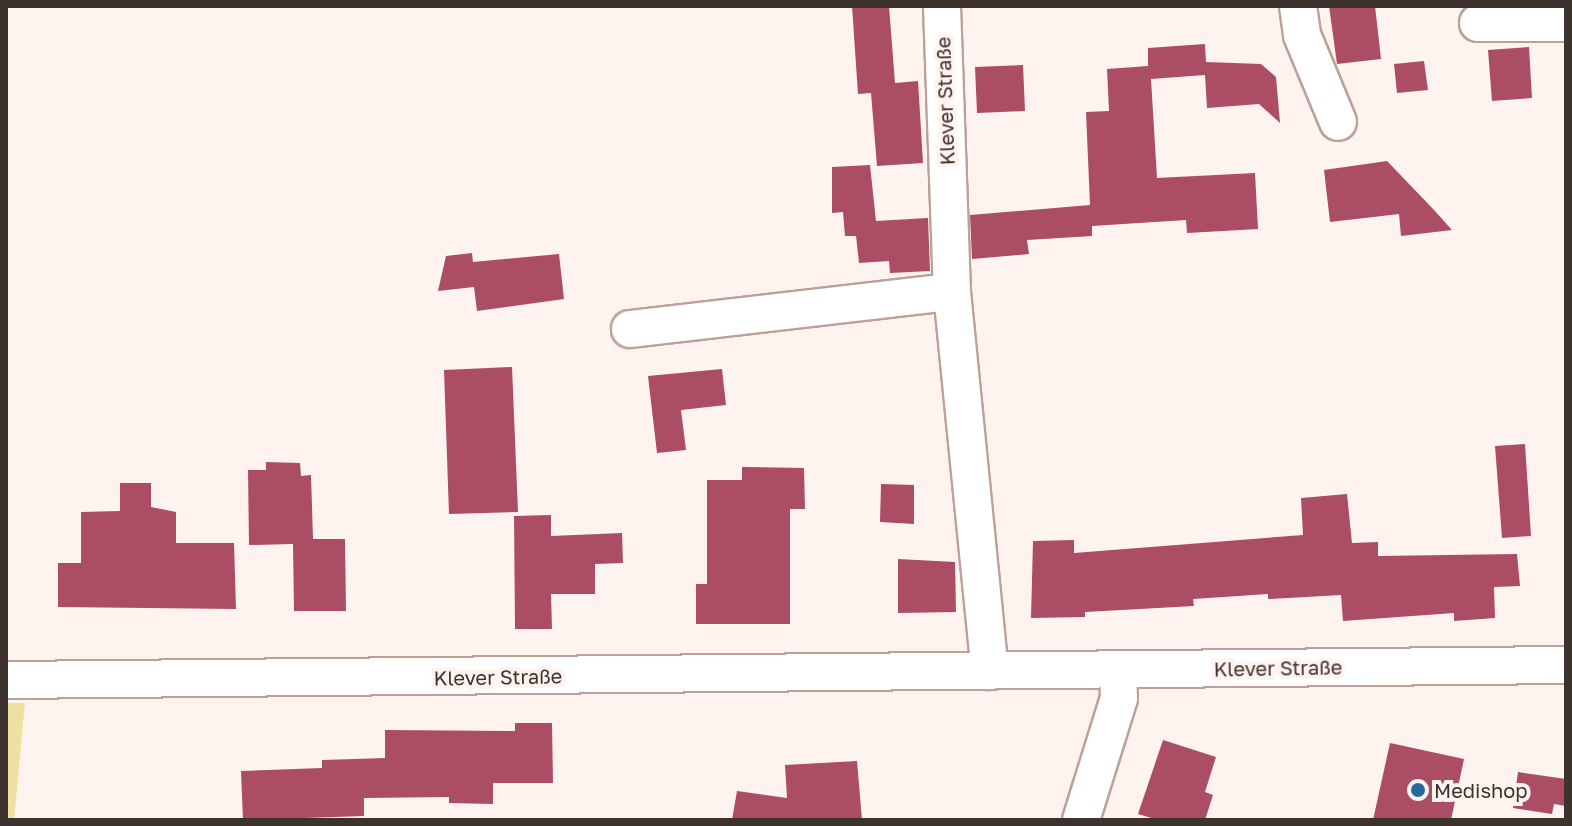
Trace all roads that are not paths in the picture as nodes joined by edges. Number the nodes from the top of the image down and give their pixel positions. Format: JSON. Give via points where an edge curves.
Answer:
{"nodes":[{"id":1,"x":942,"y":6,"type":"edge"},
{"id":2,"x":1298,"y":6,"type":"edge"},
{"id":3,"x":1478,"y":23,"type":"dead end"},
{"id":4,"x":1566,"y":23,"type":"edge"},
{"id":5,"x":1338,"y":122,"type":"dead end"},
{"id":6,"x":952,"y":292,"type":"junction"},
{"id":7,"x":630,"y":329,"type":"dead end"},
{"id":8,"x":1566,"y":665,"type":"edge"},
{"id":9,"x":1118,"y":670,"type":"junction"},
{"id":10,"x":990,"y":671,"type":"junction"},
{"id":11,"x":6,"y":680,"type":"edge"},
{"id":12,"x":1081,"y":820,"type":"edge"}],
"edges":[{"from":1,"to":6,"type":"street","name":"Klever Straße"},
{"from":2,"to":5,"type":"street","via":[[1302,35]]},
{"from":3,"to":4,"type":"street"},
{"from":6,"to":7,"type":"street"},
{"from":6,"to":10,"type":"street","name":"Klever Straße"},
{"from":8,"to":9,"type":"street","name":"Klever Straße"},
{"from":9,"to":10,"type":"street","name":"Klever Straße"},
{"from":9,"to":12,"type":"street","via":[[1119,698]]},
{"from":10,"to":11,"type":"street","name":"Klever Straße"}]}
